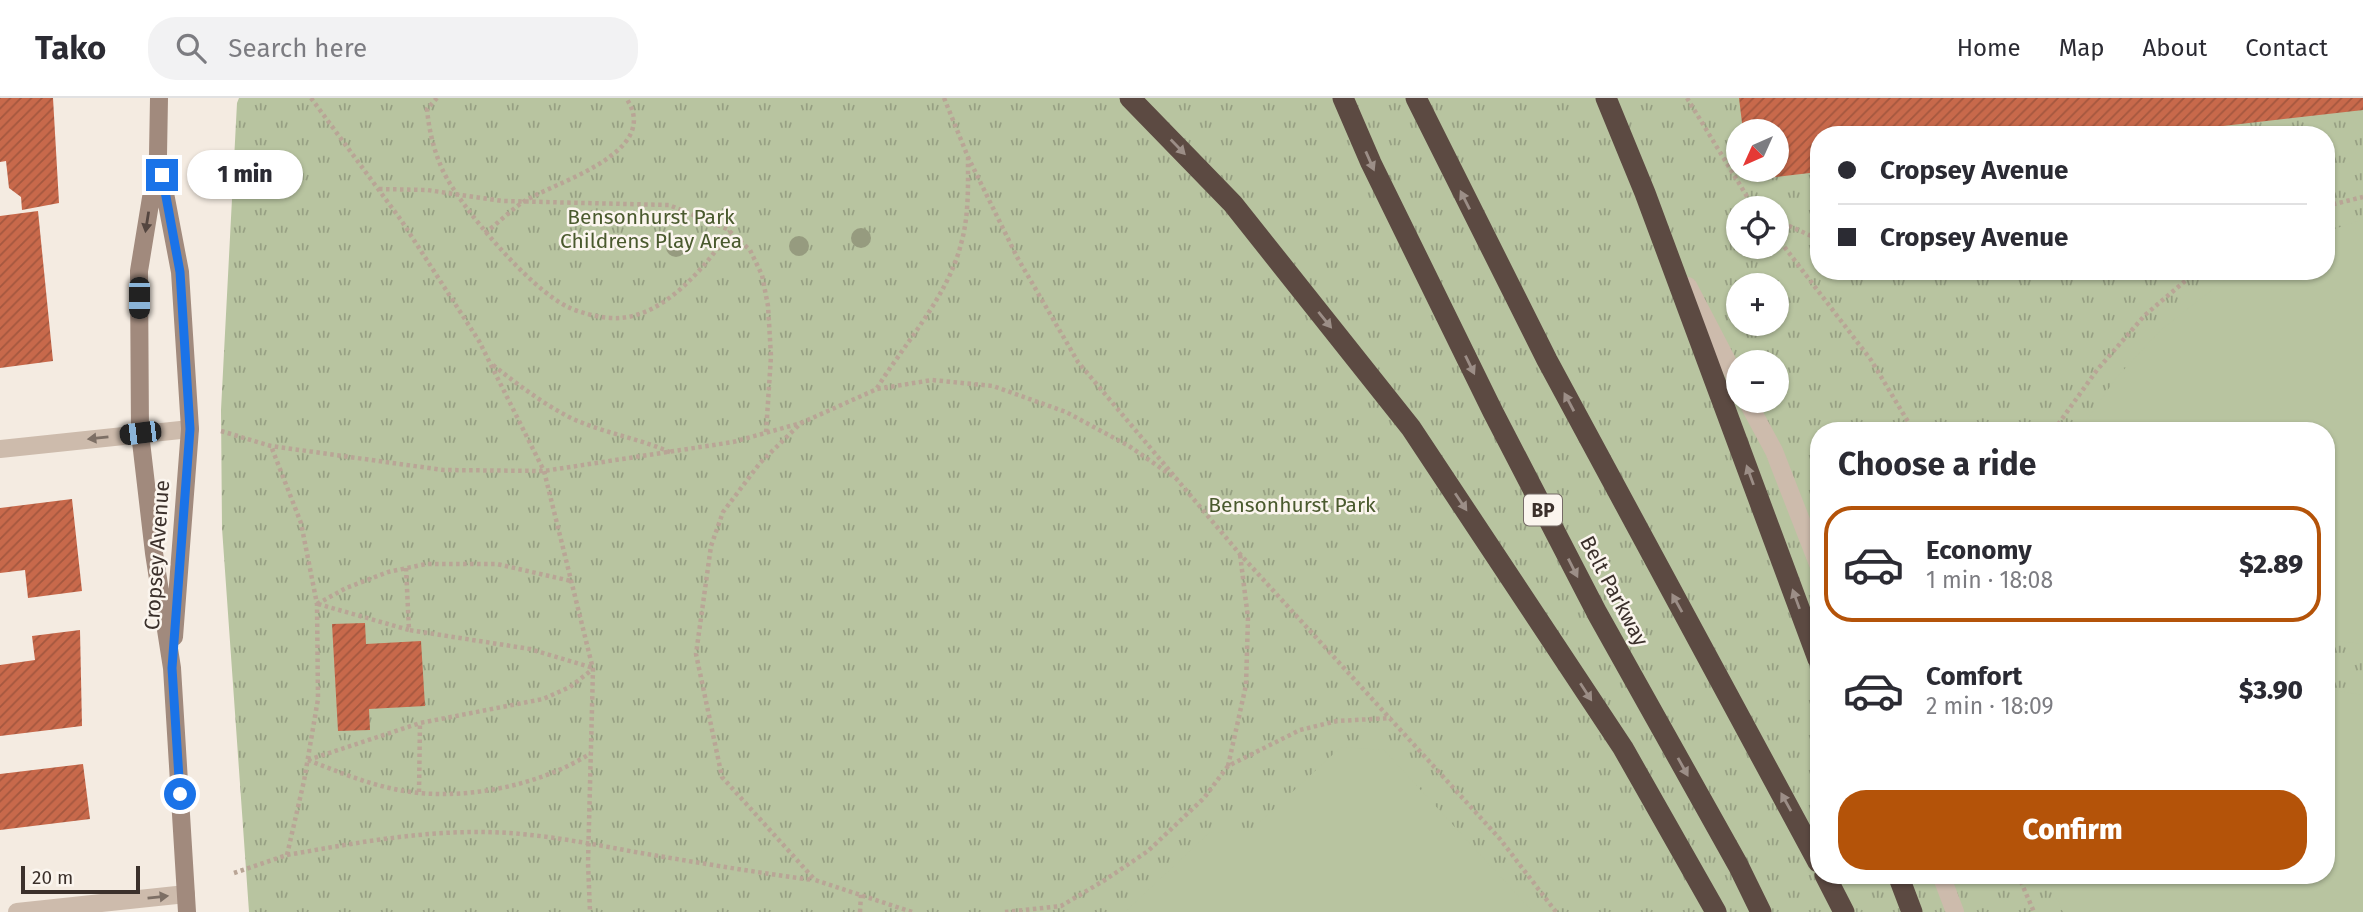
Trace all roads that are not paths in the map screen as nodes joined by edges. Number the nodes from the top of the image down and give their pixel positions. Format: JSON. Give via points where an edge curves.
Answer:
{"nodes":[{"id":1,"x":159,"y":98,"type":"edge"},
{"id":2,"x":1130,"y":98,"type":"edge"},
{"id":3,"x":1343,"y":98,"type":"edge"},
{"id":4,"x":1416,"y":98,"type":"edge"},
{"id":5,"x":1606,"y":98,"type":"edge"},
{"id":6,"x":1620,"y":98,"type":"edge"},
{"id":7,"x":158,"y":155,"type":"junction"},
{"id":8,"x":1645,"y":193,"type":"junction"},
{"id":9,"x":1660,"y":233,"type":"junction"},
{"id":10,"x":1726,"y":359,"type":"edge"},
{"id":11,"x":1754,"y":413,"type":"edge"},
{"id":12,"x":190,"y":429,"type":"junction"},
{"id":13,"x":140,"y":433,"type":"junction"},
{"id":14,"x":0,"y":449,"type":"edge"},
{"id":15,"x":1810,"y":544,"type":"edge"},
{"id":16,"x":1810,"y":637,"type":"edge"},
{"id":17,"x":172,"y":668,"type":"junction"},
{"id":18,"x":1810,"y":847,"type":"edge"},
{"id":19,"x":1830,"y":884,"type":"edge"},
{"id":20,"x":1901,"y":884,"type":"edge"},
{"id":21,"x":1944,"y":884,"type":"edge"},
{"id":22,"x":187,"y":903,"type":"edge"},
{"id":23,"x":17,"y":912,"type":"edge"},
{"id":24,"x":1716,"y":912,"type":"edge"},
{"id":25,"x":1761,"y":912,"type":"edge"},
{"id":26,"x":1844,"y":912,"type":"edge"},
{"id":27,"x":1912,"y":912,"type":"edge"},
{"id":28,"x":1955,"y":912,"type":"edge"}],
"edges":[{"from":1,"to":7,"type":"main road","name":"Cropsey Avenue"},
{"from":2,"to":24,"type":"highway","one_way":true,"via":[[1233,204],[1411,428],[1623,748]]},
{"from":3,"to":25,"type":"highway","name":"Belt Parkway","number":"BP","one_way":true,"via":[[1493,412]]},
{"from":18,"to":4,"type":"highway","one_way":true,"via":[[1547,360]]},
{"from":5,"to":8,"type":"highway"},
{"from":6,"to":8,"type":"highway"},
{"from":7,"to":12,"type":"main road","name":"Cropsey Avenue","via":[[180,272]]},
{"from":7,"to":13,"type":"main road","name":"Cropsey Avenue","one_way":true,"via":[[139,271]]},
{"from":8,"to":9,"type":"highway"},
{"from":9,"to":10,"type":"street"},
{"from":16,"to":9,"type":"highway","one_way":true},
{"from":11,"to":15,"type":"street"},
{"from":12,"to":13,"type":"street"},
{"from":12,"to":17,"type":"main road","name":"Cropsey Avenue"},
{"from":13,"to":14,"type":"street","one_way":true},
{"from":13,"to":17,"type":"main road","name":"Cropsey Avenue"},
{"from":17,"to":22,"type":"main road","name":"Cropsey Avenue"},
{"from":19,"to":26,"type":"highway"},
{"from":20,"to":27,"type":"highway"},
{"from":21,"to":28,"type":"street"},
{"from":23,"to":22,"type":"street","one_way":true}]}
